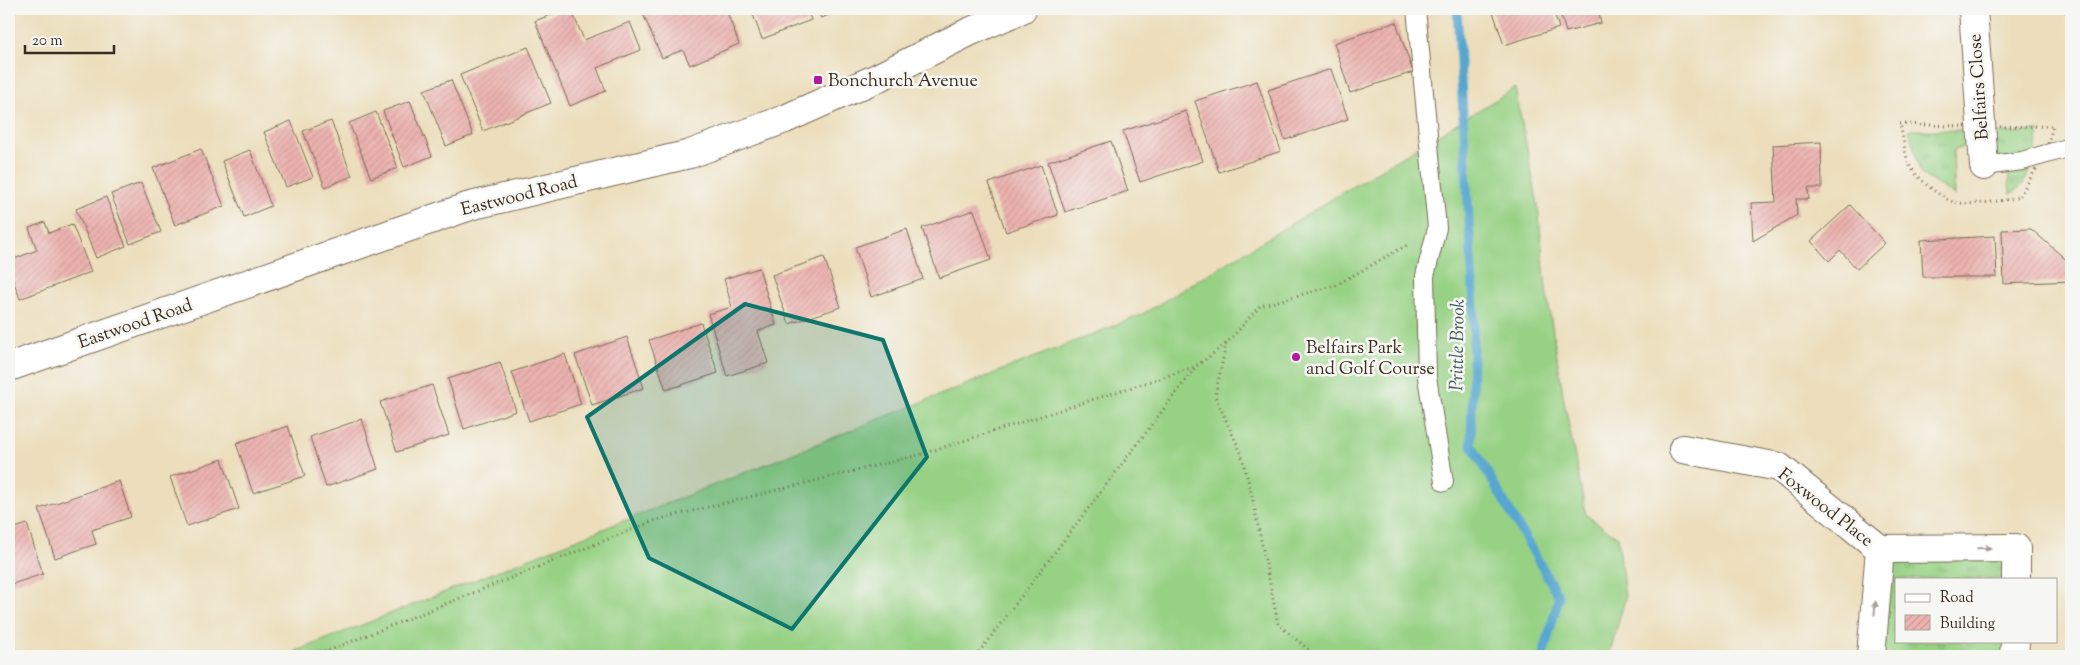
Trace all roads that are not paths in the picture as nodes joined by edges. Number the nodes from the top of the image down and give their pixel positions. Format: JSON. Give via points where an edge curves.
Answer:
{"nodes":[{"id":1,"x":1022,"y":9,"type":"edge"},
{"id":2,"x":1416,"y":9,"type":"edge"},
{"id":3,"x":1973,"y":9,"type":"edge"},
{"id":4,"x":2071,"y":147,"type":"edge"},
{"id":5,"x":1984,"y":166,"type":"joint"},
{"id":6,"x":9,"y":367,"type":"edge"},
{"id":7,"x":1683,"y":449,"type":"dead end"},
{"id":8,"x":1444,"y":482,"type":"dead end"},
{"id":9,"x":1880,"y":549,"type":"junction"},
{"id":10,"x":2016,"y":578,"type":"edge"},
{"id":11,"x":2015,"y":642,"type":"edge"},
{"id":12,"x":1871,"y":656,"type":"edge"},
{"id":13,"x":2014,"y":656,"type":"edge"}],
"edges":[{"from":1,"to":6,"type":"street","name":"Eastwood Road","via":[[785,119],[690,154],[470,206]]},
{"from":2,"to":8,"type":"lane","via":[[1437,228],[1425,276],[1426,368]]},
{"from":3,"to":5,"type":"street","name":"Belfairs Close"},
{"from":4,"to":5,"type":"lane","via":[[2022,161]]},
{"from":7,"to":9,"type":"street","name":"Foxwood Place","via":[[1779,467]]},
{"from":9,"to":10,"type":"street","one_way":true,"via":[[2016,548]]},
{"from":12,"to":9,"type":"street","one_way":true},
{"from":11,"to":13,"type":"street"}]}
